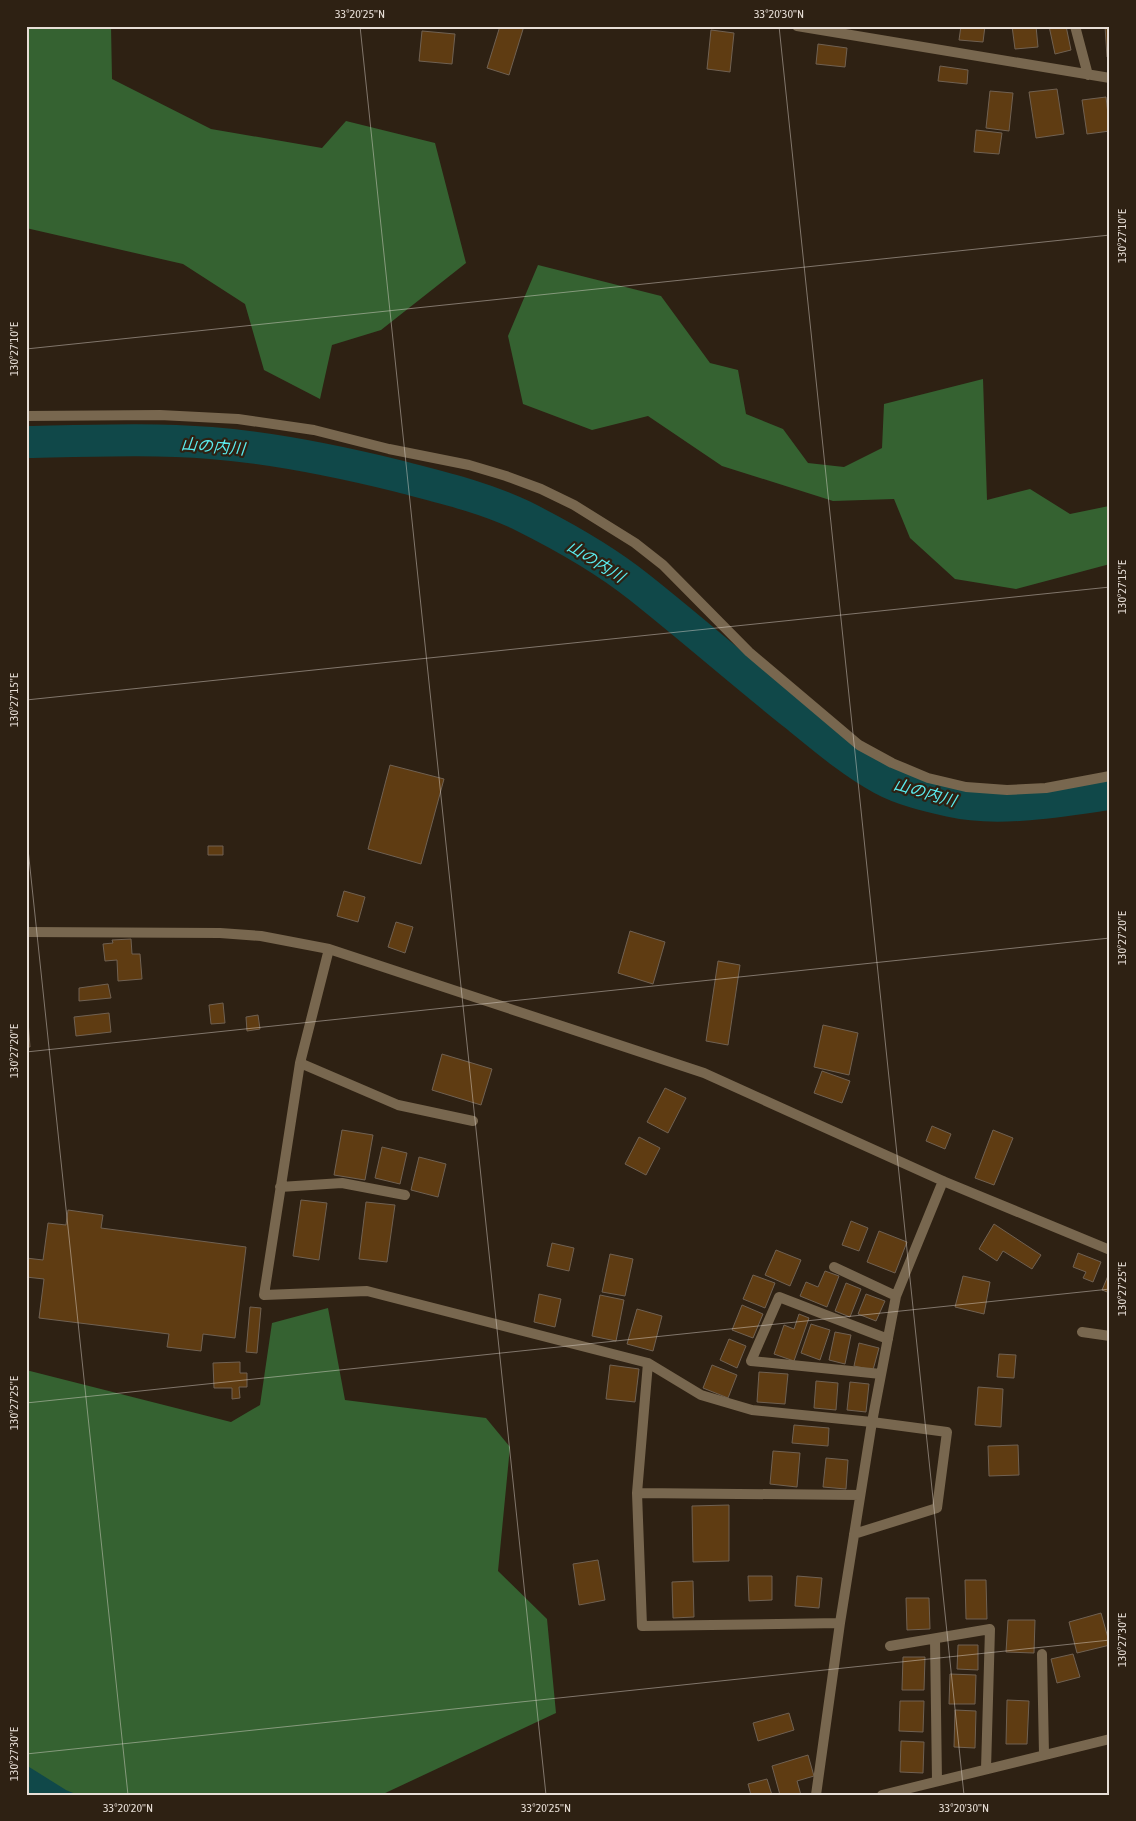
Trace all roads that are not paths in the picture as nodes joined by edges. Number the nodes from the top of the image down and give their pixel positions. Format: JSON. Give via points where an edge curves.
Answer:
{"nodes":[{"id":1,"x":797,"y":26,"type":"edge"},
{"id":2,"x":1074,"y":26,"type":"edge"},
{"id":3,"x":1088,"y":75,"type":"junction"},
{"id":4,"x":1110,"y":78,"type":"edge"},
{"id":5,"x":26,"y":416,"type":"edge"},
{"id":6,"x":1110,"y":776,"type":"edge"},
{"id":7,"x":26,"y":932,"type":"edge"},
{"id":8,"x":329,"y":949,"type":"junction"},
{"id":9,"x":300,"y":1063,"type":"junction"},
{"id":10,"x":473,"y":1121,"type":"dead end"},
{"id":11,"x":943,"y":1181,"type":"junction"},
{"id":12,"x":280,"y":1187,"type":"junction"},
{"id":13,"x":405,"y":1195,"type":"dead end"},
{"id":14,"x":1110,"y":1250,"type":"edge"},
{"id":15,"x":834,"y":1267,"type":"dead end"},
{"id":16,"x":896,"y":1296,"type":"junction"},
{"id":17,"x":1082,"y":1332,"type":"dead end"},
{"id":18,"x":1110,"y":1336,"type":"edge"},
{"id":19,"x":888,"y":1339,"type":"junction"},
{"id":20,"x":648,"y":1363,"type":"junction"},
{"id":21,"x":881,"y":1374,"type":"junction"},
{"id":22,"x":872,"y":1422,"type":"junction"},
{"id":23,"x":637,"y":1493,"type":"junction"},
{"id":24,"x":860,"y":1495,"type":"junction"},
{"id":25,"x":854,"y":1534,"type":"junction"},
{"id":26,"x":840,"y":1624,"type":"junction"},
{"id":27,"x":934,"y":1639,"type":"junction"},
{"id":28,"x":890,"y":1646,"type":"dead end"},
{"id":29,"x":1042,"y":1654,"type":"dead end"},
{"id":30,"x":1110,"y":1739,"type":"edge"},
{"id":31,"x":1044,"y":1754,"type":"junction"},
{"id":32,"x":986,"y":1769,"type":"junction"},
{"id":33,"x":937,"y":1781,"type":"junction"},
{"id":34,"x":895,"y":1793,"type":"edge"},
{"id":35,"x":816,"y":1795,"type":"edge"},
{"id":36,"x":882,"y":1795,"type":"edge"}],
"edges":[{"from":1,"to":3,"type":"street"},
{"from":2,"to":3,"type":"street"},
{"from":3,"to":4,"type":"street"},
{"from":5,"to":6,"type":"street","via":[[160,415],[248,420],[314,430],[506,476],[574,505],[635,543],[663,565],[749,652],[859,745],[892,764],[928,778],[966,787],[1006,790],[1046,788]]},
{"from":7,"to":8,"type":"street","via":[[261,936]]},
{"from":8,"to":9,"type":"street"},
{"from":8,"to":11,"type":"street","via":[[704,1073]]},
{"from":9,"to":10,"type":"street","via":[[398,1105]]},
{"from":9,"to":12,"type":"street"},
{"from":11,"to":14,"type":"street"},
{"from":11,"to":16,"type":"street"},
{"from":12,"to":13,"type":"street","via":[[342,1183]]},
{"from":12,"to":20,"type":"street","via":[[264,1296],[367,1292]]},
{"from":15,"to":16,"type":"street"},
{"from":16,"to":19,"type":"street"},
{"from":17,"to":18,"type":"street"},
{"from":19,"to":21,"type":"street"},
{"from":19,"to":21,"type":"street","via":[[779,1297],[750,1361]]},
{"from":20,"to":22,"type":"street","via":[[700,1395],[752,1410]]},
{"from":20,"to":23,"type":"street"},
{"from":21,"to":22,"type":"street"},
{"from":22,"to":24,"type":"street"},
{"from":22,"to":25,"type":"street","via":[[947,1432],[937,1508]]},
{"from":23,"to":24,"type":"street"},
{"from":23,"to":26,"type":"street","via":[[642,1626]]},
{"from":24,"to":25,"type":"street"},
{"from":25,"to":26,"type":"street"},
{"from":26,"to":35,"type":"street"},
{"from":27,"to":28,"type":"street"},
{"from":27,"to":32,"type":"street","via":[[990,1629]]},
{"from":27,"to":33,"type":"street"},
{"from":29,"to":31,"type":"street"},
{"from":30,"to":31,"type":"street"},
{"from":31,"to":32,"type":"street"},
{"from":32,"to":33,"type":"street"},
{"from":33,"to":34,"type":"street"},
{"from":34,"to":36,"type":"street"}]}
